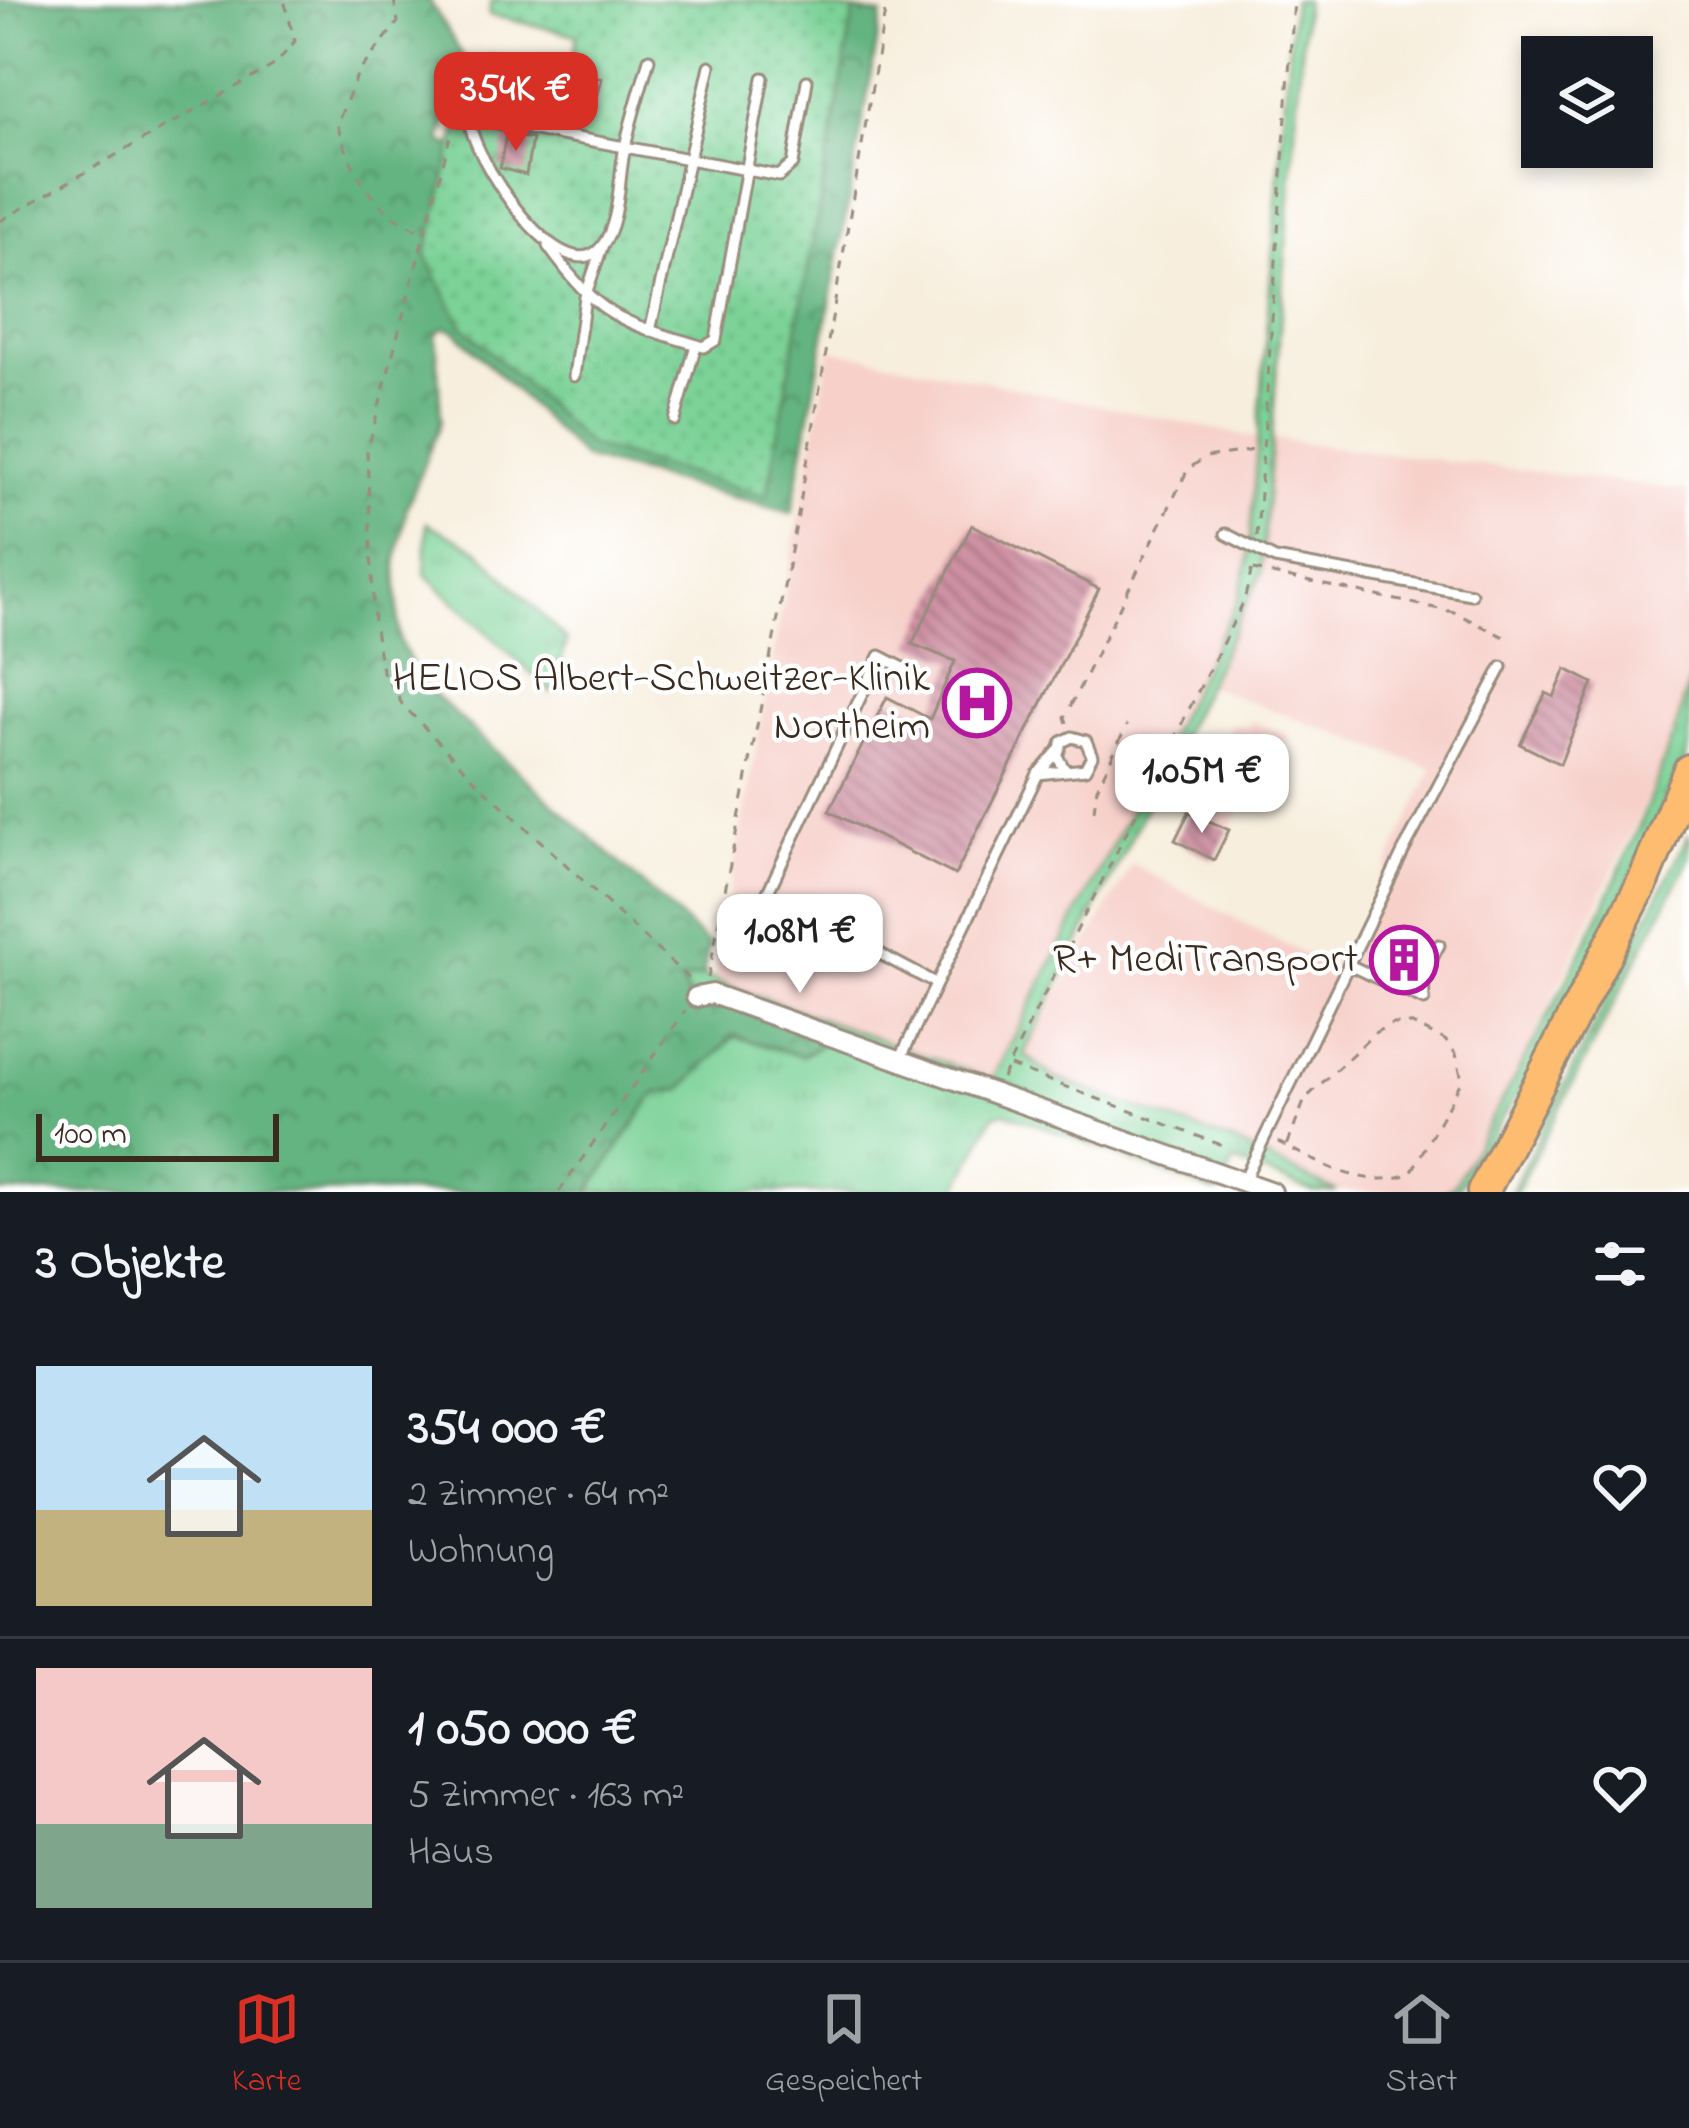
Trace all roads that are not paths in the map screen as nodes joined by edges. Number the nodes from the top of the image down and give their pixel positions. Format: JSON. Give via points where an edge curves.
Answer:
{"nodes":[{"id":1,"x":649,"y":58,"type":"dead end"},
{"id":2,"x":710,"y":66,"type":"dead end"},
{"id":3,"x":763,"y":78,"type":"dead end"},
{"id":4,"x":807,"y":81,"type":"dead end"},
{"id":5,"x":457,"y":111,"type":"dead end"},
{"id":6,"x":470,"y":118,"type":"junction"},
{"id":7,"x":625,"y":148,"type":"junction"},
{"id":8,"x":688,"y":161,"type":"junction"},
{"id":9,"x":742,"y":171,"type":"junction"},
{"id":10,"x":548,"y":246,"type":"junction"},
{"id":11,"x":602,"y":247,"type":"junction"},
{"id":12,"x":586,"y":297,"type":"junction"},
{"id":13,"x":650,"y":331,"type":"junction"},
{"id":14,"x":697,"y":345,"type":"junction"},
{"id":15,"x":574,"y":376,"type":"dead end"},
{"id":16,"x":675,"y":420,"type":"dead end"},
{"id":17,"x":1226,"y":534,"type":"dead end"},
{"id":18,"x":1471,"y":594,"type":"dead end"},
{"id":19,"x":1502,"y":667,"type":"dead end"},
{"id":20,"x":911,"y":672,"type":"dead end"},
{"id":21,"x":1058,"y":751,"type":"junction"},
{"id":22,"x":1065,"y":770,"type":"junction"},
{"id":23,"x":1689,"y":770,"type":"edge"},
{"id":24,"x":1038,"y":774,"type":"junction"},
{"id":25,"x":1439,"y":945,"type":"dead end"},
{"id":26,"x":1349,"y":965,"type":"junction"},
{"id":27,"x":933,"y":982,"type":"junction"},
{"id":28,"x":696,"y":997,"type":"road end"},
{"id":29,"x":900,"y":1059,"type":"junction"},
{"id":30,"x":1243,"y":1182,"type":"junction"},
{"id":31,"x":1272,"y":1192,"type":"edge"},
{"id":32,"x":1483,"y":1192,"type":"edge"}],
"edges":[{"from":1,"to":7,"type":"lane"},
{"from":2,"to":8,"type":"lane"},
{"from":3,"to":9,"type":"lane"},
{"from":4,"to":9,"type":"lane","via":[[793,164],[779,176]]},
{"from":5,"to":6,"type":"lane"},
{"from":6,"to":7,"type":"lane"},
{"from":6,"to":10,"type":"lane","via":[[481,152]]},
{"from":7,"to":8,"type":"lane"},
{"from":7,"to":11,"type":"lane"},
{"from":8,"to":9,"type":"lane"},
{"from":8,"to":13,"type":"lane"},
{"from":9,"to":14,"type":"lane","via":[[716,340]]},
{"from":10,"to":11,"type":"lane","via":[[572,256]]},
{"from":10,"to":12,"type":"lane"},
{"from":11,"to":12,"type":"lane"},
{"from":12,"to":13,"type":"lane"},
{"from":12,"to":15,"type":"lane"},
{"from":13,"to":14,"type":"lane"},
{"from":14,"to":16,"type":"lane"},
{"from":17,"to":18,"type":"lane","via":[[1275,559]]},
{"from":19,"to":26,"type":"lane"},
{"from":20,"to":27,"type":"lane","via":[[880,656],[767,894]]},
{"from":21,"to":22,"type":"lane"},
{"from":21,"to":22,"type":"lane","via":[[1072,737],[1087,741],[1093,755],[1085,769]]},
{"from":21,"to":24,"type":"lane"},
{"from":22,"to":24,"type":"lane"},
{"from":23,"to":32,"type":"main road","via":[[1645,878]]},
{"from":24,"to":27,"type":"lane"},
{"from":25,"to":26,"type":"lane","via":[[1424,975],[1424,1000]]},
{"from":26,"to":30,"type":"lane"},
{"from":27,"to":29,"type":"lane"},
{"from":28,"to":29,"type":"street","via":[[712,994]]},
{"from":29,"to":30,"type":"street"},
{"from":30,"to":31,"type":"street"}]}
